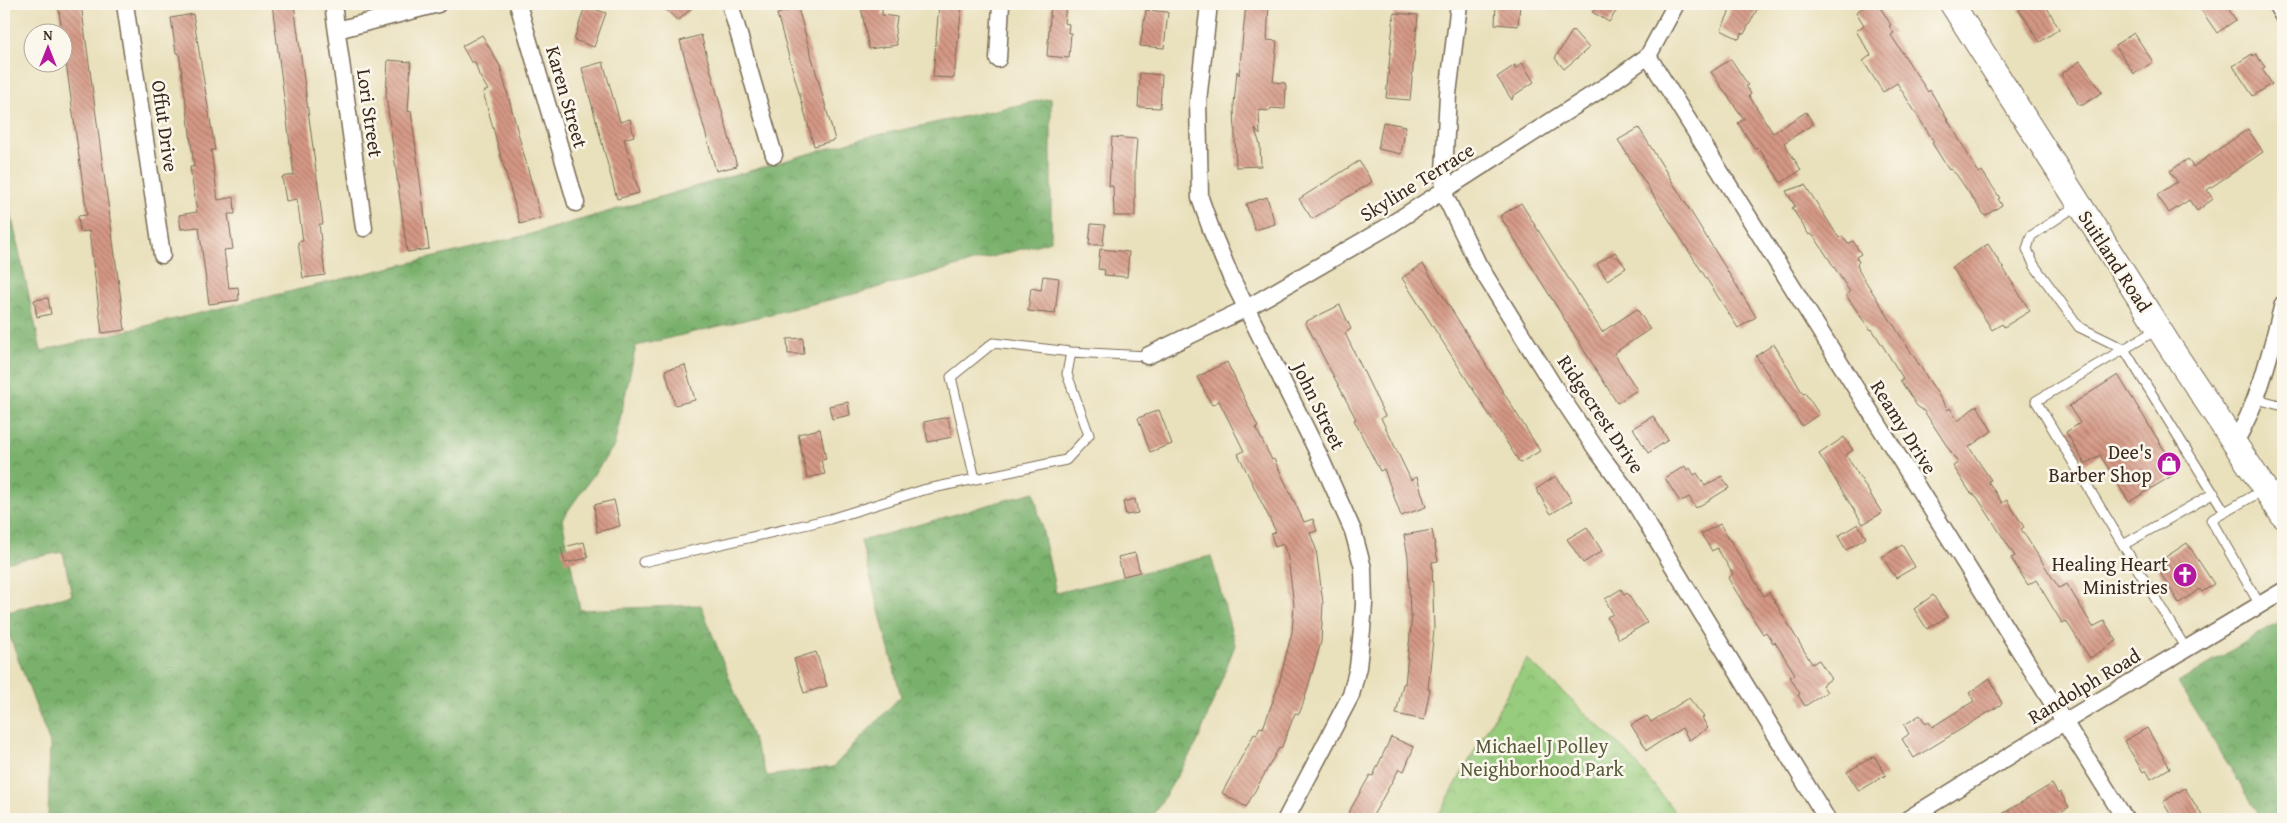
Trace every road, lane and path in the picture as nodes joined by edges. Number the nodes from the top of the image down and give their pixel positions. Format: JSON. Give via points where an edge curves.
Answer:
{"nodes":[{"id":1,"x":125,"y":4,"type":"edge"},
{"id":2,"x":333,"y":4,"type":"edge"},
{"id":3,"x":438,"y":4,"type":"edge"},
{"id":4,"x":518,"y":4,"type":"edge"},
{"id":5,"x":730,"y":4,"type":"edge"},
{"id":6,"x":1001,"y":4,"type":"edge"},
{"id":7,"x":1209,"y":4,"type":"edge"},
{"id":8,"x":1459,"y":4,"type":"edge"},
{"id":9,"x":1676,"y":4,"type":"edge"},
{"id":10,"x":1952,"y":4,"type":"edge"},
{"id":11,"x":2276,"y":4,"type":"edge"},
{"id":12,"x":2283,"y":16,"type":"edge"},
{"id":13,"x":337,"y":30,"type":"junction"},
{"id":14,"x":1648,"y":56,"type":"junction"},
{"id":15,"x":998,"y":59,"type":"dead end"},
{"id":16,"x":774,"y":155,"type":"dead end"},
{"id":17,"x":1443,"y":192,"type":"junction"},
{"id":18,"x":576,"y":203,"type":"dead end"},
{"id":19,"x":2079,"y":204,"type":"junction"},
{"id":20,"x":364,"y":228,"type":"dead end"},
{"id":21,"x":162,"y":255,"type":"dead end"},
{"id":22,"x":2283,"y":304,"type":"edge"},
{"id":23,"x":1247,"y":308,"type":"junction"},
{"id":24,"x":2158,"y":329,"type":"junction"},
{"id":25,"x":2124,"y":349,"type":"junction"},
{"id":26,"x":1071,"y":352,"type":"junction"},
{"id":27,"x":1147,"y":356,"type":"joint"},
{"id":28,"x":2257,"y":399,"type":"junction"},
{"id":29,"x":2283,"y":406,"type":"edge"},
{"id":30,"x":2234,"y":444,"type":"junction"},
{"id":31,"x":975,"y":479,"type":"junction"},
{"id":32,"x":2265,"y":489,"type":"junction"},
{"id":33,"x":2214,"y":493,"type":"junction"},
{"id":34,"x":2225,"y":512,"type":"junction"},
{"id":35,"x":2283,"y":515,"type":"edge"},
{"id":36,"x":2123,"y":545,"type":"junction"},
{"id":37,"x":643,"y":562,"type":"dead end"},
{"id":38,"x":2283,"y":591,"type":"edge"},
{"id":39,"x":2260,"y":604,"type":"junction"},
{"id":40,"x":2186,"y":649,"type":"junction"},
{"id":41,"x":2064,"y":722,"type":"junction"},
{"id":42,"x":1286,"y":819,"type":"edge"},
{"id":43,"x":1827,"y":819,"type":"edge"},
{"id":44,"x":1908,"y":819,"type":"edge"},
{"id":45,"x":2125,"y":819,"type":"edge"}],
"edges":[{"from":1,"to":21,"type":"street","name":"Offut Drive"},
{"from":2,"to":13,"type":"street","name":"Lori Street"},
{"from":3,"to":13,"type":"street"},
{"from":4,"to":18,"type":"street","name":"Karen Street"},
{"from":5,"to":16,"type":"street"},
{"from":6,"to":15,"type":"street"},
{"from":7,"to":23,"type":"street","name":"John Street","via":[[1198,101],[1200,198]]},
{"from":8,"to":17,"type":"street","name":"Ridgecrest Drive","via":[[1448,94]]},
{"from":9,"to":14,"type":"street","name":"Skyline Terrace"},
{"from":10,"to":19,"type":"main road","name":"Suitland Road"},
{"from":11,"to":12,"type":"street"},
{"from":13,"to":20,"type":"street","name":"Lori Street"},
{"from":14,"to":17,"type":"street","name":"Skyline Terrace"},
{"from":14,"to":41,"type":"street","name":"Reamy Drive"},
{"from":17,"to":23,"type":"street","name":"Skyline Terrace"},
{"from":17,"to":43,"type":"street","name":"Ridgecrest Drive","via":[[1478,264],[1563,400],[1628,492]]},
{"from":19,"to":24,"type":"main road","name":"Suitland Road"},
{"from":19,"to":25,"type":"lane","via":[[2031,236],[2027,249],[2034,265],[2079,327]]},
{"from":22,"to":28,"type":"street"},
{"from":23,"to":27,"type":"street","name":"Skyline Terrace"},
{"from":23,"to":42,"type":"street","name":"John Street","via":[[1353,531],[1363,568],[1362,630],[1351,694]]},
{"from":24,"to":25,"type":"lane"},
{"from":24,"to":30,"type":"main road","name":"Suitland Road"},
{"from":25,"to":33,"type":"lane"},
{"from":25,"to":36,"type":"lane","via":[[2036,401]]},
{"from":26,"to":27,"type":"lane"},
{"from":26,"to":31,"type":"lane","via":[[1067,374],[1088,435],[1066,460]]},
{"from":26,"to":31,"type":"lane","via":[[993,343],[951,377]]},
{"from":28,"to":29,"type":"lane"},
{"from":28,"to":30,"type":"street"},
{"from":30,"to":32,"type":"main road","name":"Suitland Road"},
{"from":31,"to":37,"type":"lane","via":[[923,490],[830,518]]},
{"from":32,"to":34,"type":"lane"},
{"from":32,"to":35,"type":"main road","name":"Suitland Road"},
{"from":33,"to":34,"type":"lane"},
{"from":33,"to":36,"type":"lane"},
{"from":34,"to":39,"type":"lane","via":[[2211,520]]},
{"from":36,"to":40,"type":"lane"},
{"from":38,"to":39,"type":"street","name":"Randolph Road"},
{"from":39,"to":40,"type":"street","name":"Randolph Road"},
{"from":40,"to":41,"type":"street","name":"Randolph Road"},
{"from":41,"to":44,"type":"street","name":"Randolph Road"},
{"from":41,"to":45,"type":"street","name":"Reamy Drive"}]}
